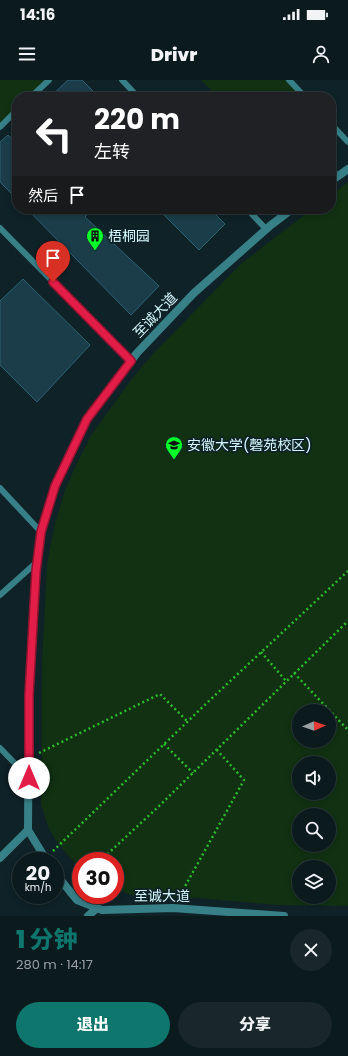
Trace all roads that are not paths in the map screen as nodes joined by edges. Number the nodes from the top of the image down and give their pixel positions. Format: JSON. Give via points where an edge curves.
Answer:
{"nodes":[{"id":1,"x":49,"y":80,"type":"edge"},
{"id":2,"x":122,"y":80,"type":"edge"},
{"id":3,"x":289,"y":80,"type":"edge"},
{"id":4,"x":36,"y":92,"type":"edge"},
{"id":5,"x":133,"y":92,"type":"edge"},
{"id":6,"x":300,"y":92,"type":"edge"},
{"id":7,"x":12,"y":115,"type":"edge"},
{"id":8,"x":0,"y":127,"type":"edge"},
{"id":9,"x":336,"y":129,"type":"edge"},
{"id":10,"x":348,"y":142,"type":"edge"},
{"id":11,"x":348,"y":169,"type":"edge"},
{"id":12,"x":336,"y":177,"type":"edge"},
{"id":13,"x":252,"y":214,"type":"edge"},
{"id":14,"x":286,"y":214,"type":"edge"},
{"id":15,"x":0,"y":228,"type":"edge"},
{"id":16,"x":266,"y":229,"type":"junction"},
{"id":17,"x":131,"y":361,"type":"junction"},
{"id":18,"x":0,"y":488,"type":"edge"},
{"id":19,"x":41,"y":532,"type":"junction"},
{"id":20,"x":37,"y":562,"type":"junction"},
{"id":21,"x":0,"y":595,"type":"edge"},
{"id":22,"x":0,"y":748,"type":"edge"},
{"id":23,"x":29,"y":778,"type":"junction"},
{"id":24,"x":28,"y":830,"type":"junction"},
{"id":25,"x":41,"y":852,"type":"edge"},
{"id":26,"x":0,"y":858,"type":"edge"},
{"id":27,"x":64,"y":884,"type":"edge"},
{"id":28,"x":97,"y":908,"type":"junction"},
{"id":29,"x":238,"y":914,"type":"edge"},
{"id":30,"x":88,"y":916,"type":"edge"},
{"id":31,"x":284,"y":916,"type":"edge"}],
"edges":[{"from":1,"to":4,"type":"lane"},
{"from":2,"to":5,"type":"lane"},
{"from":3,"to":6,"type":"lane"},
{"from":7,"to":8,"type":"lane"},
{"from":9,"to":10,"type":"lane"},
{"from":11,"to":12,"type":"street"},
{"from":13,"to":16,"type":"lane"},
{"from":14,"to":16,"type":"street","name":"至诚大道"},
{"from":15,"to":17,"type":"lane"},
{"from":16,"to":17,"type":"street","name":"至诚大道","via":[[194,293]]},
{"from":17,"to":19,"type":"street","name":"至诚大道","via":[[87,419],[55,486]]},
{"from":18,"to":19,"type":"lane"},
{"from":19,"to":20,"type":"street","name":"至诚大道"},
{"from":20,"to":21,"type":"lane"},
{"from":20,"to":23,"type":"street","name":"至诚大道","via":[[29,695]]},
{"from":22,"to":23,"type":"lane"},
{"from":23,"to":24,"type":"street","name":"至诚大道"},
{"from":24,"to":25,"type":"street"},
{"from":24,"to":26,"type":"street"},
{"from":27,"to":28,"type":"street","name":"至诚大道","via":[[77,900]]},
{"from":28,"to":29,"type":"street","name":"至诚大道","via":[[173,908]]},
{"from":28,"to":30,"type":"street"},
{"from":29,"to":31,"type":"street","name":"至诚大道"}]}
